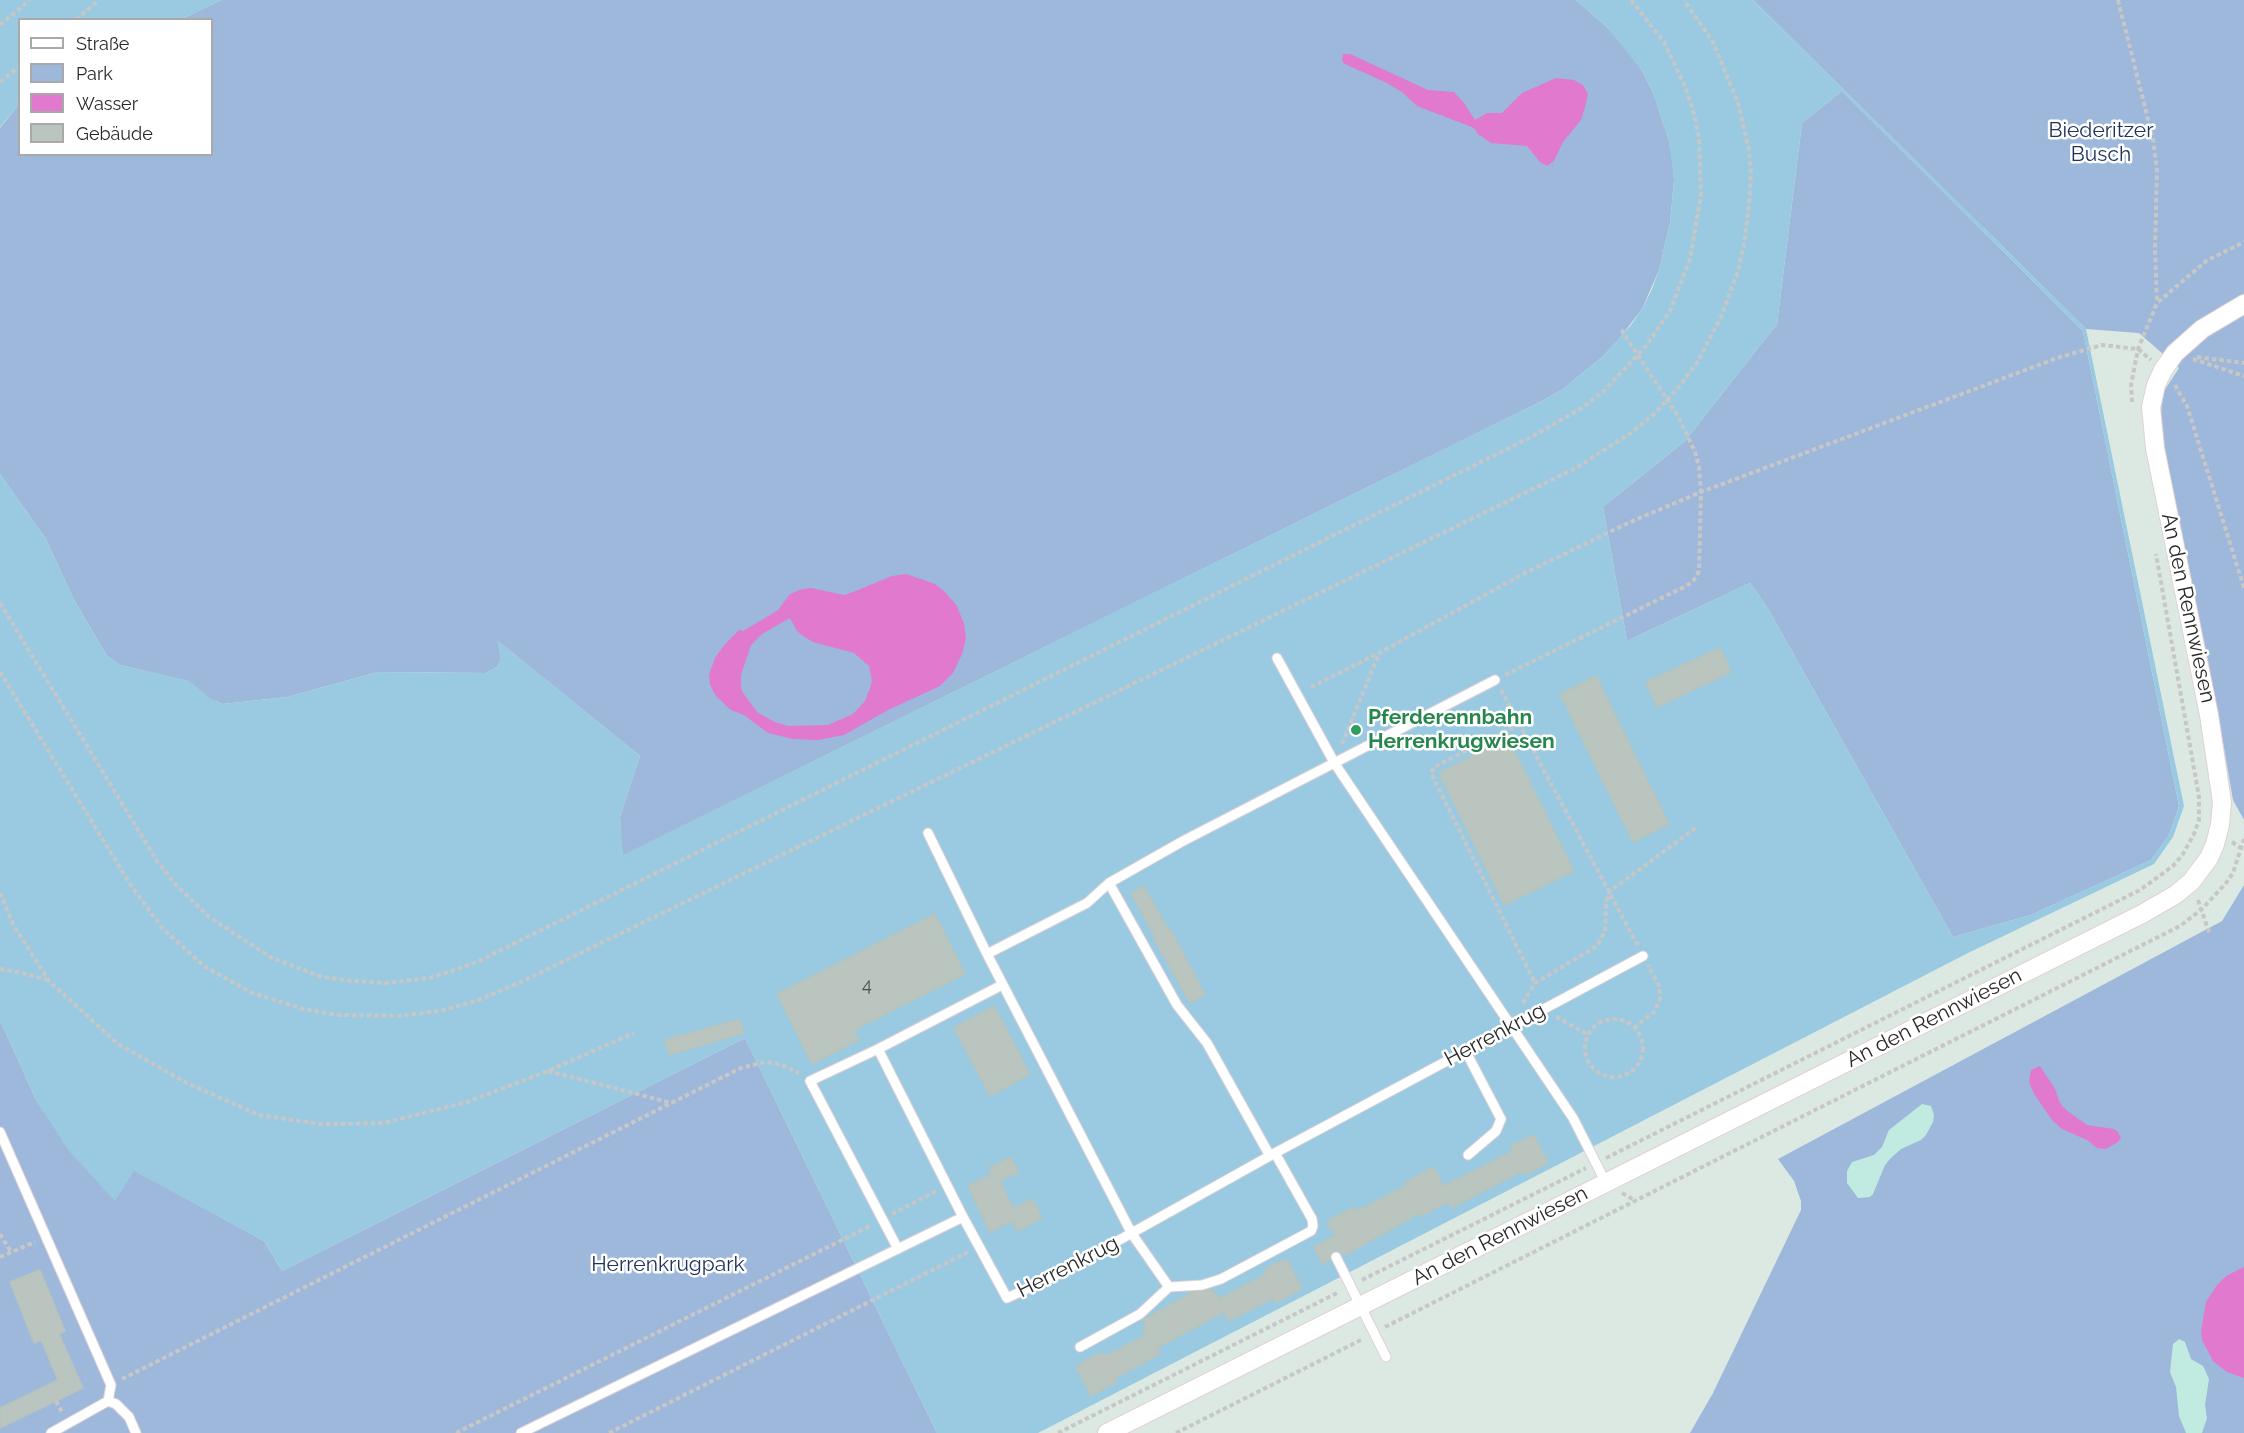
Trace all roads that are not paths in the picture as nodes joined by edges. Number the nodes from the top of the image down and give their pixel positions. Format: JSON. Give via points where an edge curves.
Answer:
{"nodes":[{"id":1,"x":2244,"y":304,"type":"edge"},
{"id":2,"x":1277,"y":658,"type":"dead end"},
{"id":3,"x":1495,"y":680,"type":"road end"},
{"id":4,"x":1335,"y":764,"type":"junction"},
{"id":5,"x":928,"y":833,"type":"dead end"},
{"id":6,"x":1109,"y":883,"type":"junction"},
{"id":7,"x":987,"y":954,"type":"junction"},
{"id":8,"x":1643,"y":956,"type":"road end"},
{"id":9,"x":1002,"y":985,"type":"junction"},
{"id":10,"x":1513,"y":1025,"type":"junction"},
{"id":11,"x":878,"y":1049,"type":"junction"},
{"id":12,"x":1466,"y":1050,"type":"junction"},
{"id":13,"x":0,"y":1132,"type":"edge"},
{"id":14,"x":1273,"y":1155,"type":"junction"},
{"id":15,"x":1468,"y":1155,"type":"dead end"},
{"id":16,"x":1606,"y":1183,"type":"junction"},
{"id":17,"x":963,"y":1217,"type":"junction"},
{"id":18,"x":1132,"y":1234,"type":"junction"},
{"id":19,"x":898,"y":1249,"type":"junction"},
{"id":20,"x":1336,"y":1257,"type":"dead end"},
{"id":21,"x":1169,"y":1287,"type":"junction"},
{"id":22,"x":1362,"y":1305,"type":"junction"},
{"id":23,"x":1080,"y":1347,"type":"dead end"},
{"id":24,"x":1386,"y":1357,"type":"dead end"},
{"id":25,"x":108,"y":1401,"type":"junction"},
{"id":26,"x":51,"y":1433,"type":"edge"},
{"id":27,"x":136,"y":1433,"type":"edge"},
{"id":28,"x":521,"y":1433,"type":"edge"},
{"id":29,"x":1107,"y":1433,"type":"edge"}],
"edges":[{"from":1,"to":16,"type":"street","name":"An den Rennwiesen","via":[[2202,329],[2175,353],[2152,397],[2151,428],[2209,715],[2222,802],[2215,844],[2201,870],[2159,905]]},
{"from":2,"to":4,"type":"lane"},
{"from":3,"to":4,"type":"lane"},
{"from":4,"to":6,"type":"lane","via":[[1231,815]]},
{"from":4,"to":10,"type":"lane"},
{"from":5,"to":7,"type":"lane"},
{"from":6,"to":7,"type":"lane","via":[[1087,903]]},
{"from":6,"to":14,"type":"lane","via":[[1177,1005],[1207,1043]]},
{"from":7,"to":9,"type":"lane"},
{"from":8,"to":10,"type":"lane","name":"Herrenkrug"},
{"from":9,"to":11,"type":"lane"},
{"from":9,"to":18,"type":"lane"},
{"from":10,"to":12,"type":"lane","name":"Herrenkrug"},
{"from":10,"to":16,"type":"lane","via":[[1573,1118]]},
{"from":11,"to":17,"type":"lane","name":"Herrenkrug"},
{"from":11,"to":19,"type":"lane","via":[[810,1081]]},
{"from":12,"to":14,"type":"lane","name":"Herrenkrug"},
{"from":12,"to":15,"type":"lane","via":[[1501,1119],[1496,1131]]},
{"from":13,"to":25,"type":"lane","via":[[111,1385]]},
{"from":14,"to":18,"type":"lane","name":"Herrenkrug"},
{"from":14,"to":21,"type":"lane","via":[[1312,1219],[1311,1232],[1221,1279],[1202,1285]]},
{"from":16,"to":22,"type":"street","name":"An den Rennwiesen"},
{"from":17,"to":18,"type":"lane","name":"Herrenkrug","via":[[1007,1298]]},
{"from":17,"to":19,"type":"lane"},
{"from":18,"to":21,"type":"lane"},
{"from":19,"to":28,"type":"lane"},
{"from":20,"to":22,"type":"lane"},
{"from":21,"to":23,"type":"lane","via":[[1140,1314]]},
{"from":22,"to":24,"type":"lane"},
{"from":22,"to":29,"type":"street","name":"An den Rennwiesen"},
{"from":25,"to":26,"type":"lane"},
{"from":25,"to":27,"type":"lane","via":[[129,1417]]}]}
